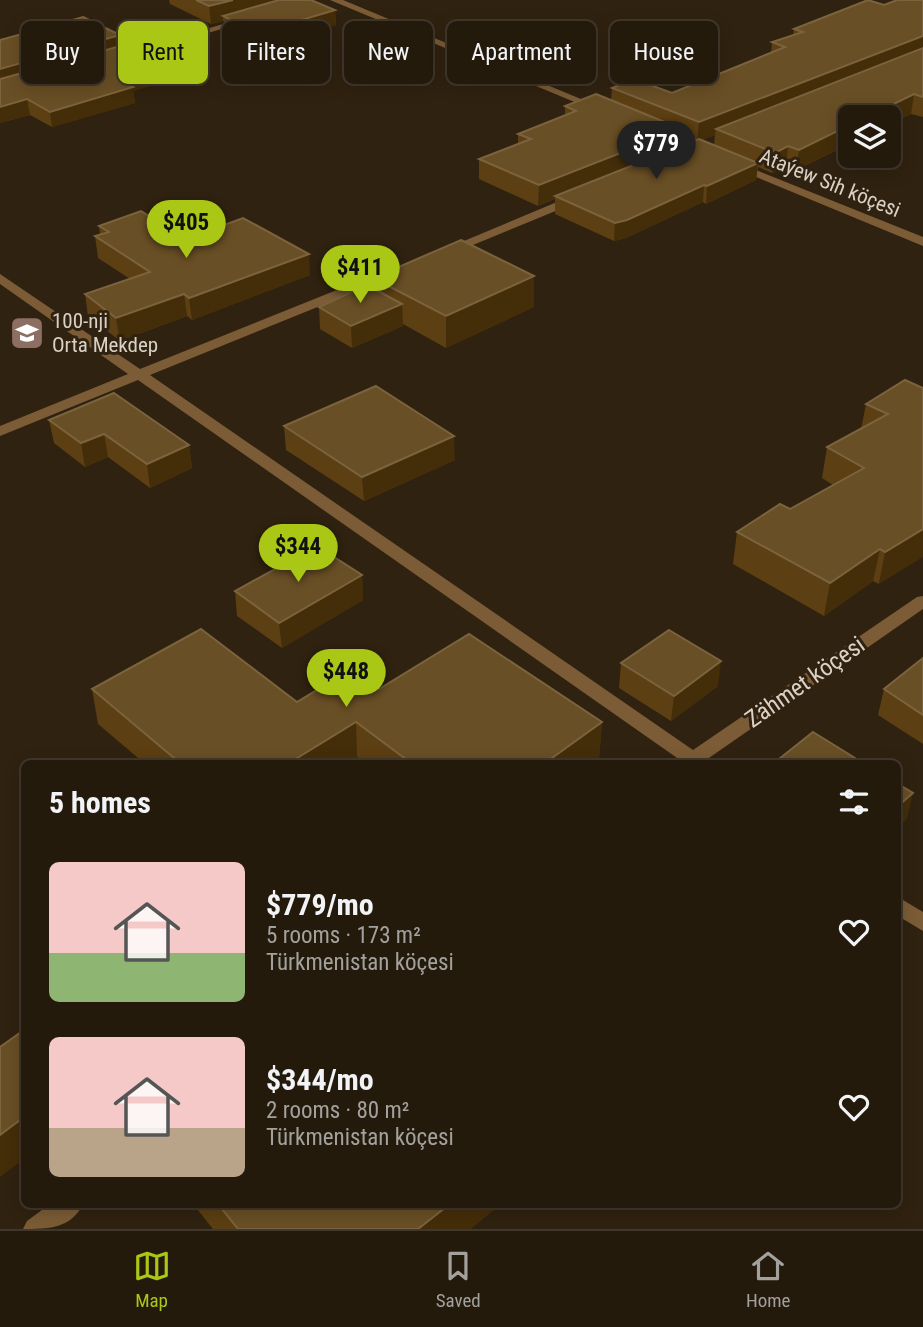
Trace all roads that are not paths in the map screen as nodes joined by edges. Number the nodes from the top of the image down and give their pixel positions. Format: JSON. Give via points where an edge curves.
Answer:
{"nodes":[{"id":1,"x":335,"y":0,"type":"edge"},
{"id":2,"x":263,"y":15,"type":"edge"},
{"id":3,"x":208,"y":31,"type":"edge"},
{"id":4,"x":610,"y":113,"type":"edge"},
{"id":5,"x":723,"y":160,"type":"edge"},
{"id":6,"x":583,"y":195,"type":"edge"},
{"id":7,"x":923,"y":242,"type":"edge"},
{"id":8,"x":430,"y":257,"type":"edge"},
{"id":9,"x":405,"y":267,"type":"edge"},
{"id":10,"x":0,"y":278,"type":"edge"},
{"id":11,"x":138,"y":374,"type":"junction"},
{"id":12,"x":0,"y":431,"type":"edge"},
{"id":13,"x":923,"y":601,"type":"edge"},
{"id":14,"x":690,"y":760,"type":"edge"},
{"id":15,"x":696,"y":760,"type":"edge"},
{"id":16,"x":901,"y":907,"type":"edge"},
{"id":17,"x":923,"y":923,"type":"edge"},
{"id":18,"x":65,"y":1208,"type":"edge"},
{"id":19,"x":36,"y":1229,"type":"edge"}],
"edges":[{"from":1,"to":4,"type":"street"},
{"from":2,"to":3,"type":"street"},
{"from":5,"to":7,"type":"street","name":"Ataýew Sih köçesi"},
{"from":6,"to":8,"type":"street"},
{"from":9,"to":11,"type":"street"},
{"from":10,"to":11,"type":"street"},
{"from":11,"to":12,"type":"street"},
{"from":11,"to":14,"type":"street"},
{"from":13,"to":15,"type":"street","name":"Zähmet köçesi"},
{"from":16,"to":17,"type":"street"},
{"from":18,"to":19,"type":"street"}]}
